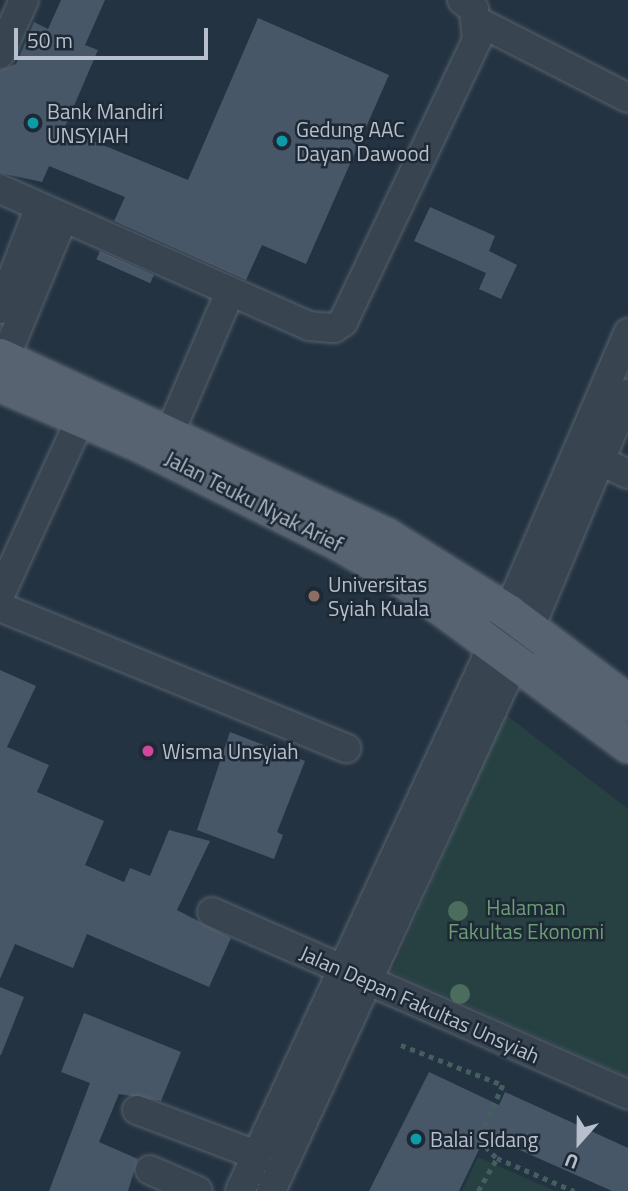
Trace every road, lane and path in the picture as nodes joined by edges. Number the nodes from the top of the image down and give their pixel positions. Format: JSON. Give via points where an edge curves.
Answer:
{"nodes":[{"id":1,"x":21,"y":1,"type":"edge"},
{"id":2,"x":471,"y":11,"type":"edge"},
{"id":3,"x":0,"y":54,"type":"edge"},
{"id":4,"x":628,"y":98,"type":"edge"},
{"id":5,"x":0,"y":190,"type":"edge"},
{"id":6,"x":51,"y":214,"type":"junction"},
{"id":7,"x":230,"y":292,"type":"junction"},
{"id":8,"x":0,"y":309,"type":"edge"},
{"id":9,"x":628,"y":333,"type":"edge"},
{"id":10,"x":1,"y":367,"type":"edge"},
{"id":11,"x":628,"y":394,"type":"edge"},
{"id":12,"x":81,"y":418,"type":"junction"},
{"id":13,"x":170,"y":432,"type":"junction"},
{"id":14,"x":599,"y":460,"type":"junction"},
{"id":15,"x":628,"y":474,"type":"edge"},
{"id":16,"x":0,"y":595,"type":"edge"},
{"id":17,"x":0,"y":607,"type":"edge"},
{"id":18,"x":511,"y":636,"type":"junction"},
{"id":19,"x":628,"y":702,"type":"edge"},
{"id":20,"x":628,"y":745,"type":"edge"},
{"id":21,"x":346,"y":748,"type":"dead end"},
{"id":22,"x":212,"y":912,"type":"dead end"},
{"id":23,"x":355,"y":975,"type":"junction"},
{"id":24,"x":401,"y":1045,"type":"dead end"},
{"id":25,"x":628,"y":1095,"type":"edge"},
{"id":26,"x":137,"y":1110,"type":"dead end"},
{"id":27,"x":256,"y":1155,"type":"junction"},
{"id":28,"x":497,"y":1158,"type":"junction"},
{"id":29,"x":149,"y":1170,"type":"dead end"},
{"id":30,"x":198,"y":1191,"type":"edge"},
{"id":31,"x":240,"y":1191,"type":"edge"},
{"id":32,"x":271,"y":1191,"type":"edge"},
{"id":33,"x":478,"y":1191,"type":"edge"},
{"id":34,"x":574,"y":1191,"type":"edge"}],
"edges":[{"from":1,"to":3,"type":"street"},
{"from":2,"to":4,"type":"street"},
{"from":2,"to":7,"type":"street","via":[[477,40],[343,322],[334,328],[309,326]]},
{"from":5,"to":6,"type":"street"},
{"from":6,"to":7,"type":"street"},
{"from":6,"to":8,"type":"street"},
{"from":6,"to":10,"type":"street"},
{"from":7,"to":13,"type":"street"},
{"from":9,"to":18,"type":"street"},
{"from":10,"to":12,"type":"main road","name":"Jalan Teuku Nyak Arief"},
{"from":10,"to":13,"type":"main road","name":"Jalan Teuku Nyak Arief"},
{"from":11,"to":14,"type":"street"},
{"from":12,"to":16,"type":"street"},
{"from":12,"to":18,"type":"main road","name":"Jalan Teuku Nyak Arief","via":[[341,544]]},
{"from":13,"to":18,"type":"main road","name":"Jalan Teuku Nyak Arief","via":[[347,515]]},
{"from":14,"to":15,"type":"street"},
{"from":14,"to":18,"type":"street"},
{"from":17,"to":21,"type":"street"},
{"from":18,"to":19,"type":"main road","name":"Jalan Teuku Nyak Arief"},
{"from":18,"to":20,"type":"main road","name":"Jalan Teuku Nyak Arief"},
{"from":18,"to":23,"type":"street"},
{"from":22,"to":23,"type":"street","name":"Jalan Depan Fakultas Unsyiah"},
{"from":23,"to":25,"type":"street","name":"Jalan Depan Fakultas Unsyiah"},
{"from":23,"to":27,"type":"street"},
{"from":23,"to":32,"type":"street"},
{"from":24,"to":28,"type":"path","via":[[503,1085],[480,1139]]},
{"from":26,"to":27,"type":"street"},
{"from":27,"to":31,"type":"street"},
{"from":28,"to":33,"type":"path"},
{"from":28,"to":34,"type":"path"},
{"from":29,"to":30,"type":"street"}]}
